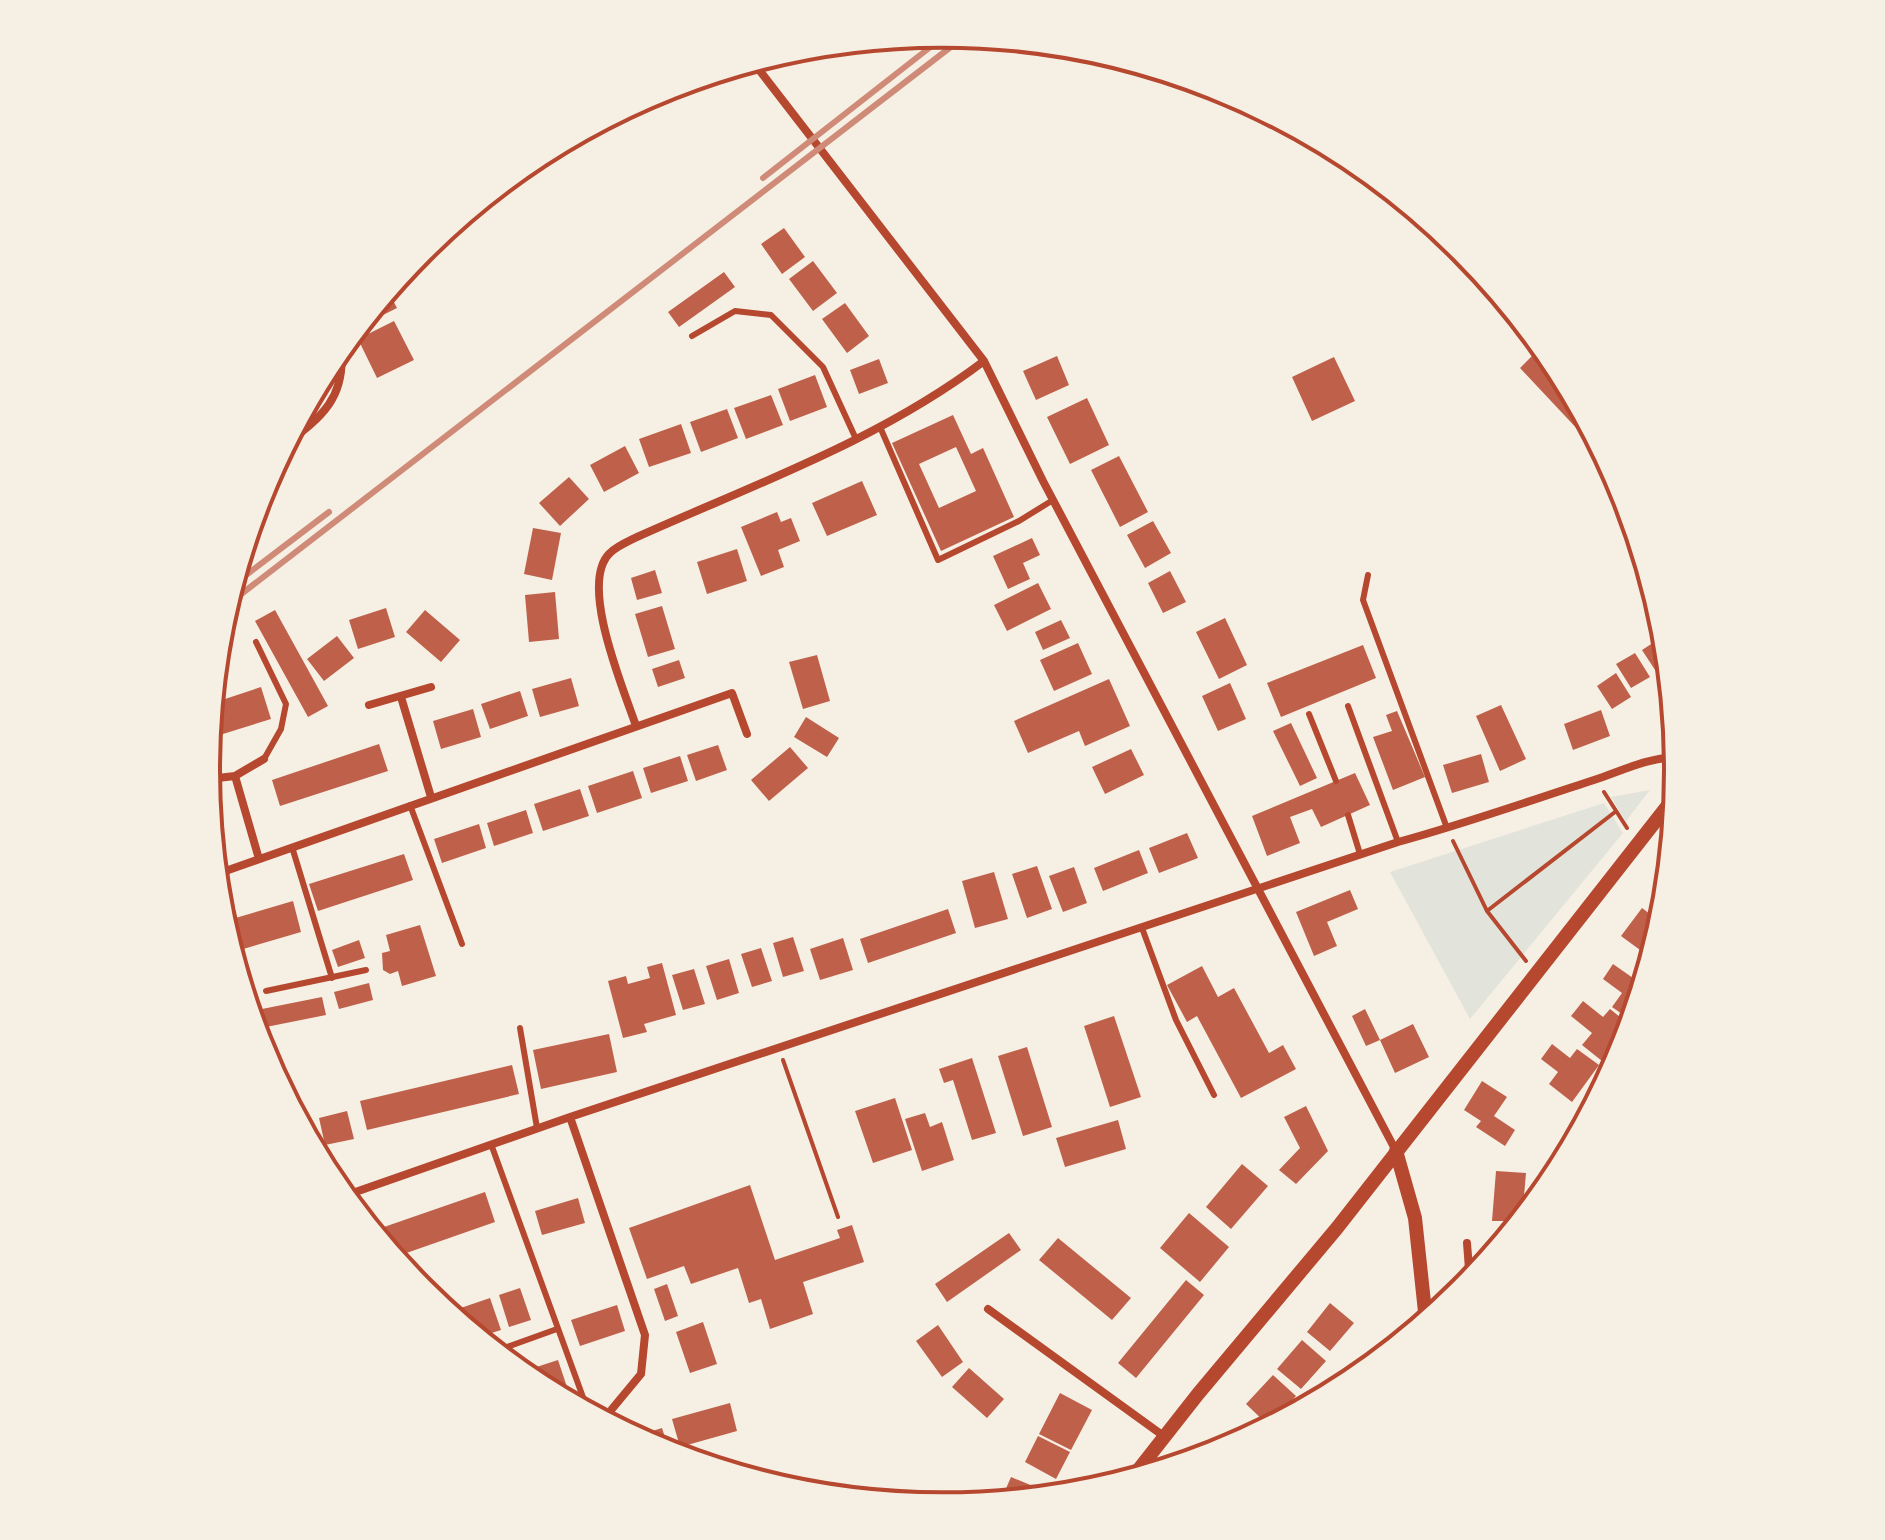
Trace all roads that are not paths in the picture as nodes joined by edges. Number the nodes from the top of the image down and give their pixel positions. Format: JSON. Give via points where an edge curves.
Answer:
{"nodes":[{"id":1,"x":760,"y":72,"type":"edge"},
{"id":2,"x":692,"y":336,"type":"dead end"},
{"id":3,"x":984,"y":361,"type":"junction"},
{"id":4,"x":341,"y":371,"type":"edge"},
{"id":5,"x":880,"y":427,"type":"junction"},
{"id":6,"x":307,"y":429,"type":"edge"},
{"id":7,"x":856,"y":439,"type":"junction"},
{"id":8,"x":1053,"y":500,"type":"junction"},
{"id":9,"x":1368,"y":575,"type":"dead end"},
{"id":10,"x":256,"y":642,"type":"dead end"},
{"id":11,"x":431,"y":687,"type":"dead end"},
{"id":12,"x":401,"y":697,"type":"junction"},
{"id":13,"x":369,"y":705,"type":"dead end"},
{"id":14,"x":1348,"y":706,"type":"dead end"},
{"id":15,"x":1309,"y":714,"type":"dead end"},
{"id":16,"x":636,"y":726,"type":"junction"},
{"id":17,"x":747,"y":734,"type":"dead end"},
{"id":18,"x":264,"y":759,"type":"joint"},
{"id":19,"x":1664,"y":759,"type":"edge"},
{"id":20,"x":235,"y":776,"type":"junction"},
{"id":21,"x":220,"y":778,"type":"edge"},
{"id":22,"x":1336,"y":781,"type":"dead end"},
{"id":23,"x":431,"y":797,"type":"junction"},
{"id":24,"x":410,"y":805,"type":"junction"},
{"id":25,"x":1663,"y":811,"type":"edge"},
{"id":26,"x":1348,"y":815,"type":"dead end"},
{"id":27,"x":1447,"y":828,"type":"junction"},
{"id":28,"x":1398,"y":842,"type":"junction"},
{"id":29,"x":292,"y":847,"type":"junction"},
{"id":30,"x":1360,"y":854,"type":"junction"},
{"id":31,"x":259,"y":859,"type":"junction"},
{"id":32,"x":228,"y":870,"type":"edge"},
{"id":33,"x":1259,"y":890,"type":"junction"},
{"id":34,"x":1142,"y":928,"type":"junction"},
{"id":35,"x":462,"y":944,"type":"dead end"},
{"id":36,"x":366,"y":970,"type":"dead end"},
{"id":37,"x":332,"y":978,"type":"junction"},
{"id":38,"x":266,"y":991,"type":"dead end"},
{"id":39,"x":520,"y":1028,"type":"dead end"},
{"id":40,"x":1214,"y":1095,"type":"dead end"},
{"id":41,"x":570,"y":1117,"type":"junction"},
{"id":42,"x":537,"y":1128,"type":"junction"},
{"id":43,"x":491,"y":1144,"type":"junction"},
{"id":44,"x":1396,"y":1151,"type":"junction"},
{"id":45,"x":357,"y":1192,"type":"edge"},
{"id":46,"x":1467,"y":1243,"type":"dead end"},
{"id":47,"x":1469,"y":1264,"type":"edge"},
{"id":48,"x":1425,"y":1308,"type":"edge"},
{"id":49,"x":988,"y":1309,"type":"dead end"},
{"id":50,"x":557,"y":1329,"type":"junction"},
{"id":51,"x":508,"y":1347,"type":"edge"},
{"id":52,"x":582,"y":1396,"type":"edge"},
{"id":53,"x":612,"y":1409,"type":"dead end"},
{"id":54,"x":1165,"y":1438,"type":"junction"},
{"id":55,"x":1145,"y":1463,"type":"edge"}],
"edges":[{"from":1,"to":3,"type":"street"},
{"from":2,"to":7,"type":"lane","via":[[735,311],[771,315],[823,367]]},
{"from":3,"to":5,"type":"street","via":[[942,393]]},
{"from":3,"to":8,"type":"street"},
{"from":4,"to":6,"type":"street","via":[[331,402]]},
{"from":5,"to":7,"type":"street"},
{"from":5,"to":8,"type":"lane","via":[[938,560]]},
{"from":7,"to":16,"type":"street","via":[[609,553],[599,573],[599,597]]},
{"from":8,"to":33,"type":"street"},
{"from":9,"to":27,"type":"lane","via":[[1363,600]]},
{"from":10,"to":18,"type":"lane","via":[[286,704],[281,729]]},
{"from":11,"to":12,"type":"street"},
{"from":12,"to":13,"type":"street"},
{"from":12,"to":23,"type":"street"},
{"from":14,"to":28,"type":"lane"},
{"from":15,"to":22,"type":"lane"},
{"from":16,"to":17,"type":"street","via":[[732,693]]},
{"from":16,"to":23,"type":"street"},
{"from":18,"to":20,"type":"street"},
{"from":19,"to":27,"type":"street"},
{"from":20,"to":21,"type":"street"},
{"from":20,"to":31,"type":"street"},
{"from":23,"to":24,"type":"street"},
{"from":24,"to":29,"type":"street"},
{"from":24,"to":35,"type":"lane"},
{"from":25,"to":44,"type":"street"},
{"from":26,"to":30,"type":"lane"},
{"from":27,"to":28,"type":"street"},
{"from":28,"to":30,"type":"street"},
{"from":29,"to":31,"type":"street"},
{"from":29,"to":37,"type":"lane"},
{"from":30,"to":33,"type":"street"},
{"from":31,"to":32,"type":"street"},
{"from":33,"to":34,"type":"street"},
{"from":33,"to":44,"type":"street"},
{"from":34,"to":40,"type":"lane","via":[[1176,1020]]},
{"from":34,"to":41,"type":"street"},
{"from":36,"to":37,"type":"lane"},
{"from":37,"to":38,"type":"lane"},
{"from":39,"to":42,"type":"lane"},
{"from":41,"to":42,"type":"street"},
{"from":41,"to":53,"type":"street","via":[[645,1335],[641,1374]]},
{"from":42,"to":43,"type":"street"},
{"from":43,"to":45,"type":"street"},
{"from":43,"to":50,"type":"lane"},
{"from":44,"to":48,"type":"street","via":[[1415,1218]]},
{"from":44,"to":54,"type":"street"},
{"from":46,"to":47,"type":"street"},
{"from":49,"to":54,"type":"street"},
{"from":50,"to":51,"type":"lane"},
{"from":50,"to":52,"type":"lane"},
{"from":54,"to":55,"type":"street"}]}
